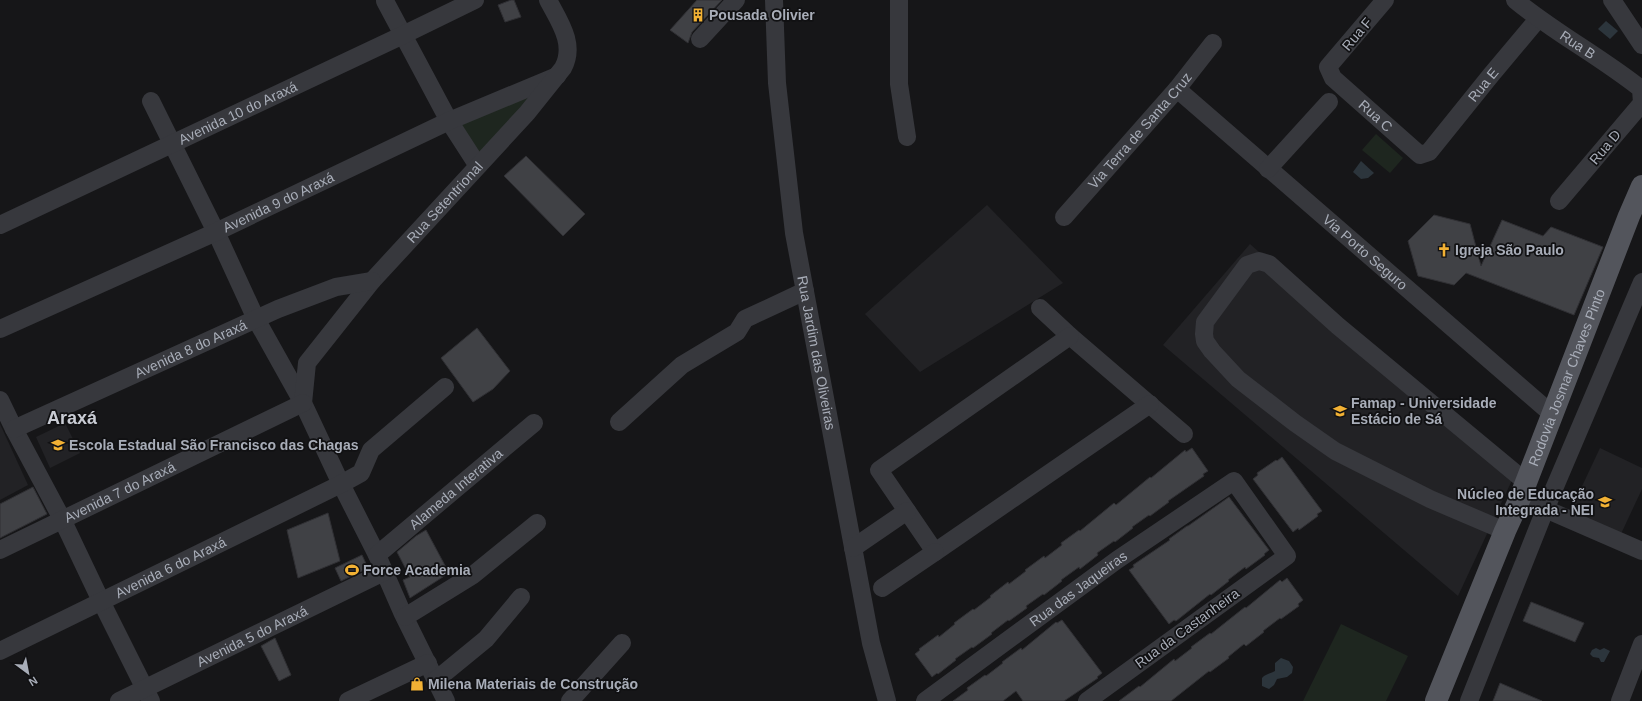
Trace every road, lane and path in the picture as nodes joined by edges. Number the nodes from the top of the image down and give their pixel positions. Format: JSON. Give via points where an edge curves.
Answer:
{"nodes":[{"id":1,"x":475,"y":0,"type":"edge"},
{"id":2,"x":548,"y":0,"type":"edge"},
{"id":3,"x":736,"y":0,"type":"edge"},
{"id":4,"x":774,"y":0,"type":"edge"},
{"id":5,"x":899,"y":0,"type":"edge"},
{"id":6,"x":1385,"y":0,"type":"edge"},
{"id":7,"x":1515,"y":0,"type":"edge"},
{"id":8,"x":1612,"y":0,"type":"edge"},
{"id":9,"x":385,"y":1,"type":"edge"},
{"id":10,"x":1538,"y":19,"type":"junction"},
{"id":11,"x":403,"y":35,"type":"junction"},
{"id":12,"x":700,"y":39,"type":"dead end"},
{"id":13,"x":1213,"y":43,"type":"dead end"},
{"id":14,"x":1642,"y":45,"type":"edge"},
{"id":15,"x":1328,"y":67,"type":"joint"},
{"id":16,"x":557,"y":76,"type":"junction"},
{"id":17,"x":1177,"y":89,"type":"junction"},
{"id":18,"x":1641,"y":89,"type":"edge"},
{"id":19,"x":152,"y":100,"type":"dead end"},
{"id":20,"x":1329,"y":102,"type":"dead end"},
{"id":21,"x":449,"y":121,"type":"junction"},
{"id":22,"x":907,"y":137,"type":"dead end"},
{"id":23,"x":173,"y":143,"type":"junction"},
{"id":24,"x":1429,"y":152,"type":"joint"},
{"id":25,"x":478,"y":166,"type":"junction"},
{"id":26,"x":1268,"y":169,"type":"junction"},
{"id":27,"x":1642,"y":186,"type":"edge"},
{"id":28,"x":1559,"y":201,"type":"dead end"},
{"id":29,"x":1064,"y":217,"type":"dead end"},
{"id":30,"x":1635,"y":219,"type":"edge"},
{"id":31,"x":0,"y":225,"type":"edge"},
{"id":32,"x":216,"y":232,"type":"junction"},
{"id":33,"x":372,"y":281,"type":"junction"},
{"id":34,"x":1642,"y":282,"type":"edge"},
{"id":35,"x":805,"y":291,"type":"junction"},
{"id":36,"x":1040,"y":308,"type":"dead end"},
{"id":37,"x":256,"y":319,"type":"junction"},
{"id":38,"x":0,"y":329,"type":"edge"},
{"id":39,"x":1070,"y":336,"type":"junction"},
{"id":40,"x":445,"y":387,"type":"dead end"},
{"id":41,"x":0,"y":400,"type":"edge"},
{"id":42,"x":303,"y":403,"type":"junction"},
{"id":43,"x":1150,"y":404,"type":"junction"},
{"id":44,"x":1553,"y":415,"type":"junction"},
{"id":45,"x":619,"y":422,"type":"dead end"},
{"id":46,"x":534,"y":423,"type":"dead end"},
{"id":47,"x":14,"y":429,"type":"junction"},
{"id":48,"x":1184,"y":434,"type":"dead end"},
{"id":49,"x":1234,"y":481,"type":"joint"},
{"id":50,"x":341,"y":484,"type":"junction"},
{"id":51,"x":1523,"y":490,"type":"junction"},
{"id":52,"x":1545,"y":510,"type":"junction"},
{"id":53,"x":907,"y":511,"type":"junction"},
{"id":54,"x":62,"y":519,"type":"junction"},
{"id":55,"x":537,"y":523,"type":"dead end"},
{"id":56,"x":1505,"y":531,"type":"junction"},
{"id":57,"x":853,"y":548,"type":"junction"},
{"id":58,"x":0,"y":550,"type":"edge"},
{"id":59,"x":1642,"y":551,"type":"edge"},
{"id":60,"x":935,"y":552,"type":"junction"},
{"id":61,"x":377,"y":555,"type":"junction"},
{"id":62,"x":384,"y":572,"type":"junction"},
{"id":63,"x":882,"y":588,"type":"dead end"},
{"id":64,"x":521,"y":597,"type":"dead end"},
{"id":65,"x":101,"y":601,"type":"junction"},
{"id":66,"x":405,"y":617,"type":"junction"},
{"id":67,"x":622,"y":643,"type":"dead end"},
{"id":68,"x":1642,"y":644,"type":"edge"},
{"id":69,"x":0,"y":651,"type":"edge"},
{"id":70,"x":428,"y":663,"type":"junction"},
{"id":71,"x":436,"y":680,"type":"junction"},
{"id":72,"x":148,"y":695,"type":"edge"},
{"id":73,"x":119,"y":701,"type":"edge"},
{"id":74,"x":348,"y":701,"type":"edge"},
{"id":75,"x":446,"y":701,"type":"edge"},
{"id":76,"x":570,"y":701,"type":"edge"},
{"id":77,"x":887,"y":701,"type":"edge"},
{"id":78,"x":925,"y":701,"type":"edge"},
{"id":79,"x":1087,"y":701,"type":"edge"},
{"id":80,"x":1436,"y":701,"type":"edge"},
{"id":81,"x":1469,"y":701,"type":"edge"},
{"id":82,"x":1620,"y":701,"type":"edge"}],
"edges":[{"from":1,"to":11,"type":"street","name":"Avenida 10 do Araxá"},
{"from":2,"to":16,"type":"street","name":"Rua Setentrional","via":[[566,34],[568,46],[566,62]]},
{"from":3,"to":12,"type":"street"},
{"from":4,"to":35,"type":"street","name":"Rua Jardim das Oliveiras","via":[[776,83],[794,233]]},
{"from":5,"to":22,"type":"street","via":[[899,84]]},
{"from":6,"to":15,"type":"street","name":"Rua F"},
{"from":7,"to":10,"type":"street","name":"Rua B"},
{"from":8,"to":14,"type":"street"},
{"from":9,"to":11,"type":"street"},
{"from":10,"to":18,"type":"street","name":"Rua B","via":[[1618,70]]},
{"from":10,"to":24,"type":"street","name":"Rua E"},
{"from":11,"to":21,"type":"street"},
{"from":11,"to":23,"type":"street","name":"Avenida 10 do Araxá"},
{"from":13,"to":17,"type":"street","name":"Via Terra de Santa Cruz"},
{"from":15,"to":24,"type":"street","name":"Rua C","via":[[1333,78],[1420,155]]},
{"from":16,"to":21,"type":"street","name":"Avenida 9 do Araxá"},
{"from":16,"to":25,"type":"street","name":"Rua Setentrional"},
{"from":17,"to":26,"type":"street","name":"Via Porto Seguro"},
{"from":17,"to":29,"type":"street","name":"Via Terra de Santa Cruz"},
{"from":18,"to":28,"type":"street","name":"Rua D","via":[[1642,103]]},
{"from":19,"to":23,"type":"street"},
{"from":20,"to":26,"type":"street"},
{"from":21,"to":25,"type":"street"},
{"from":21,"to":32,"type":"street","name":"Avenida 9 do Araxá"},
{"from":23,"to":31,"type":"street","name":"Avenida 10 do Araxá"},
{"from":23,"to":32,"type":"street"},
{"from":25,"to":33,"type":"street","name":"Rua Setentrional"},
{"from":26,"to":44,"type":"street","name":"Via Porto Seguro"},
{"from":27,"to":30,"type":"main road","name":"Rodovia Josmar Chaves Pinto"},
{"from":30,"to":44,"type":"main road","name":"Rodovia Josmar Chaves Pinto"},
{"from":32,"to":37,"type":"street"},
{"from":32,"to":38,"type":"street","name":"Avenida 9 do Araxá"},
{"from":33,"to":37,"type":"street","name":"Avenida 8 do Araxá","via":[[326,290]]},
{"from":33,"to":42,"type":"street","name":"Rua Setentrional","via":[[307,363]]},
{"from":34,"to":52,"type":"street"},
{"from":35,"to":45,"type":"street","via":[[745,319],[737,332],[682,365]]},
{"from":35,"to":57,"type":"street","name":"Rua Jardim das Oliveiras"},
{"from":36,"to":39,"type":"street"},
{"from":37,"to":42,"type":"street"},
{"from":37,"to":47,"type":"street","name":"Avenida 8 do Araxá"},
{"from":39,"to":43,"type":"street"},
{"from":39,"to":53,"type":"street","via":[[879,470]]},
{"from":40,"to":50,"type":"street","name":"Avenida 6 do Araxá","via":[[372,450],[361,473]]},
{"from":41,"to":47,"type":"street"},
{"from":42,"to":50,"type":"street"},
{"from":42,"to":54,"type":"street","name":"Avenida 7 do Araxá"},
{"from":43,"to":48,"type":"street"},
{"from":43,"to":60,"type":"street"},
{"from":44,"to":51,"type":"main road","name":"Rodovia Josmar Chaves Pinto"},
{"from":46,"to":61,"type":"street","name":"Alameda Interativa"},
{"from":47,"to":54,"type":"street"},
{"from":49,"to":78,"type":"street","name":"Rua das Jaqueiras","via":[[1117,560]]},
{"from":49,"to":79,"type":"street","name":"Rua da Castanheira","via":[[1287,556]]},
{"from":50,"to":61,"type":"street"},
{"from":50,"to":65,"type":"street","name":"Avenida 6 do Araxá"},
{"from":51,"to":52,"type":"street"},
{"from":51,"to":56,"type":"main road","name":"Rodovia Josmar Chaves Pinto"},
{"from":51,"to":56,"type":"street","via":[[1269,264],[1259,261],[1247,265],[1205,322],[1206,341],[1238,379],[1335,451],[1430,499]]},
{"from":52,"to":59,"type":"street"},
{"from":52,"to":81,"type":"street"},
{"from":53,"to":57,"type":"street"},
{"from":53,"to":60,"type":"street"},
{"from":54,"to":58,"type":"street","name":"Avenida 7 do Araxá"},
{"from":54,"to":65,"type":"street"},
{"from":55,"to":66,"type":"street","via":[[474,575]]},
{"from":56,"to":80,"type":"main road","name":"Rodovia Josmar Chaves Pinto"},
{"from":57,"to":77,"type":"street","name":"Rua Jardim das Oliveiras","via":[[871,643]]},
{"from":60,"to":63,"type":"street"},
{"from":61,"to":62,"type":"street"},
{"from":62,"to":66,"type":"street"},
{"from":62,"to":72,"type":"street","name":"Avenida 5 do Araxá"},
{"from":64,"to":71,"type":"street","via":[[486,639]]},
{"from":65,"to":69,"type":"street","name":"Avenida 6 do Araxá"},
{"from":65,"to":72,"type":"street"},
{"from":66,"to":70,"type":"street"},
{"from":67,"to":76,"type":"street"},
{"from":68,"to":82,"type":"street"},
{"from":70,"to":71,"type":"street"},
{"from":70,"to":74,"type":"street"},
{"from":71,"to":75,"type":"street"},
{"from":72,"to":73,"type":"street","name":"Avenida 5 do Araxá"}]}
